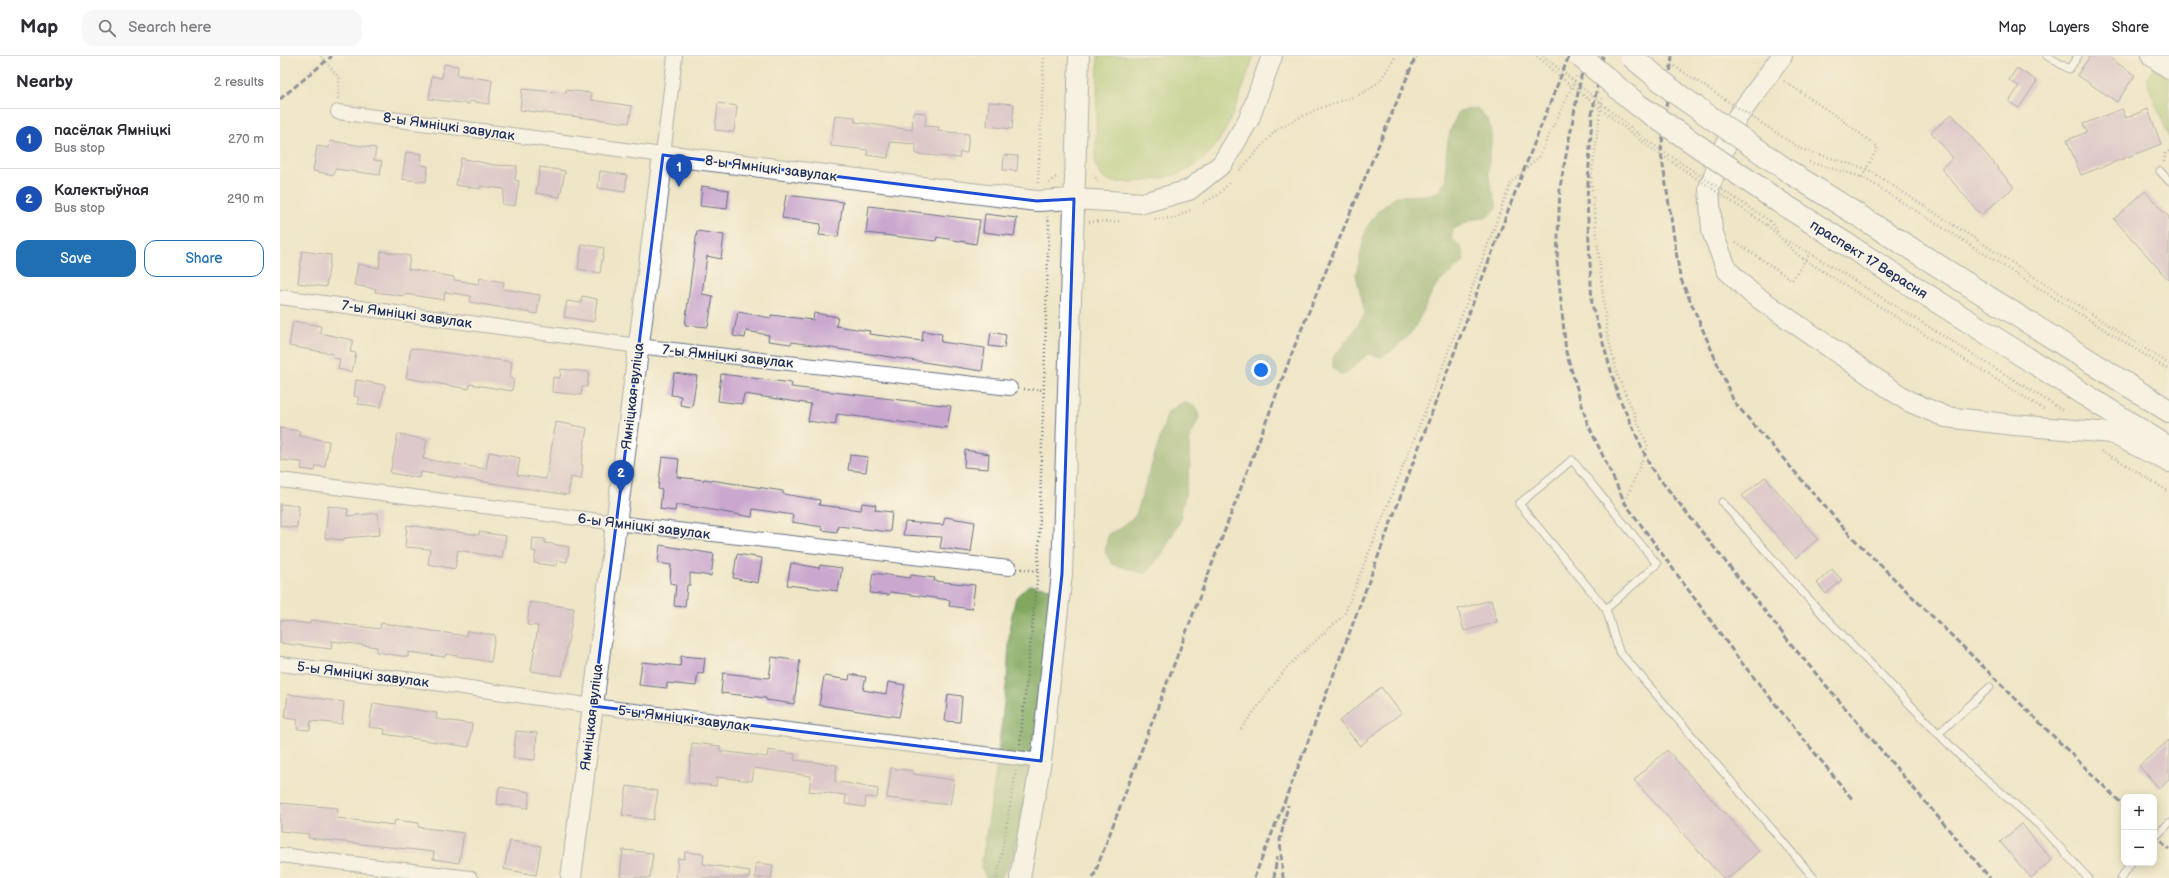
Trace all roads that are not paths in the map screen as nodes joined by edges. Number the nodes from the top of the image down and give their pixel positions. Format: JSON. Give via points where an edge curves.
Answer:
{"nodes":[{"id":1,"x":675,"y":56,"type":"edge"},
{"id":2,"x":1079,"y":56,"type":"edge"},
{"id":3,"x":1272,"y":56,"type":"edge"},
{"id":4,"x":1631,"y":56,"type":"edge"},
{"id":5,"x":1782,"y":56,"type":"edge"},
{"id":6,"x":2047,"y":56,"type":"edge"},
{"id":7,"x":2078,"y":56,"type":"edge"},
{"id":8,"x":2152,"y":56,"type":"edge"},
{"id":9,"x":1579,"y":64,"type":"edge"},
{"id":10,"x":2169,"y":68,"type":"edge"},
{"id":11,"x":338,"y":112,"type":"road end"},
{"id":12,"x":663,"y":154,"type":"junction"},
{"id":13,"x":2160,"y":171,"type":"dead end"},
{"id":14,"x":2169,"y":181,"type":"edge"},
{"id":15,"x":1074,"y":199,"type":"junction"},
{"id":16,"x":280,"y":296,"type":"edge"},
{"id":17,"x":638,"y":346,"type":"junction"},
{"id":18,"x":1010,"y":388,"type":"road end"},
{"id":19,"x":2169,"y":411,"type":"edge"},
{"id":20,"x":2169,"y":448,"type":"edge"},
{"id":21,"x":2169,"y":462,"type":"edge"},
{"id":22,"x":280,"y":480,"type":"edge"},
{"id":23,"x":1722,"y":502,"type":"dead end"},
{"id":24,"x":616,"y":523,"type":"junction"},
{"id":25,"x":1009,"y":568,"type":"dead end"},
{"id":26,"x":1606,"y":609,"type":"junction"},
{"id":27,"x":280,"y":664,"type":"edge"},
{"id":28,"x":1990,"y":687,"type":"dead end"},
{"id":29,"x":593,"y":706,"type":"junction"},
{"id":30,"x":1938,"y":734,"type":"junction"},
{"id":31,"x":1042,"y":761,"type":"junction"},
{"id":32,"x":2169,"y":823,"type":"edge"},
{"id":33,"x":2157,"y":835,"type":"edge"},
{"id":34,"x":280,"y":855,"type":"edge"},
{"id":35,"x":2129,"y":866,"type":"edge"},
{"id":36,"x":470,"y":878,"type":"edge"},
{"id":37,"x":571,"y":878,"type":"edge"},
{"id":38,"x":1020,"y":878,"type":"edge"},
{"id":39,"x":1814,"y":878,"type":"edge"},
{"id":40,"x":2088,"y":878,"type":"edge"},
{"id":41,"x":2121,"y":878,"type":"edge"}],
"edges":[{"from":1,"to":12,"type":"street","name":"Ямніцкая вуліца"},
{"from":2,"to":15,"type":"main road"},
{"from":3,"to":15,"type":"main road","name":"8-ы Ямніцкі завулак","via":[[1249,119],[1222,164],[1189,190],[1143,203]]},
{"from":4,"to":19,"type":"main road","bridge":true,"via":[[1677,94],[1798,166]]},
{"from":5,"to":21,"type":"main road","via":[[1736,119],[1709,188],[1712,231],[1728,270],[1751,293],[1908,401],[1946,417],[2014,425],[2068,422],[2111,433]]},
{"from":6,"to":7,"type":"lane","via":[[2069,69]]},
{"from":8,"to":10,"type":"main road"},
{"from":9,"to":20,"type":"main road","name":"праспект 17 Верасня","bridge":true,"via":[[1778,201]]},
{"from":11,"to":12,"type":"street","name":"8-ы Ямніцкі завулак"},
{"from":12,"to":15,"type":"main road","name":"8-ы Ямніцкі завулак"},
{"from":12,"to":17,"type":"main road","name":"Ямніцкая вуліца"},
{"from":13,"to":14,"type":"lane"},
{"from":15,"to":31,"type":"main road","via":[[1062,574]]},
{"from":16,"to":17,"type":"street","name":"7-ы Ямніцкі завулак"},
{"from":17,"to":18,"type":"street","name":"7-ы Ямніцкі завулак"},
{"from":17,"to":24,"type":"main road","name":"Ямніцкая вуліца"},
{"from":22,"to":24,"type":"street","name":"6-ы Ямніцкі завулак"},
{"from":23,"to":30,"type":"lane","via":[[1823,615]]},
{"from":24,"to":25,"type":"street","name":"6-ы Ямніцкі завулак"},
{"from":24,"to":29,"type":"main road","name":"Ямніцкая вуліца"},
{"from":26,"to":26,"type":"lane","via":[[1519,504],[1572,460],[1657,564]]},
{"from":26,"to":39,"type":"lane","via":[[1619,651]]},
{"from":27,"to":29,"type":"street","name":"5-ы Ямніцкі завулак"},
{"from":28,"to":30,"type":"lane"},
{"from":29,"to":31,"type":"street","name":"5-ы Ямніцкі завулак"},
{"from":29,"to":37,"type":"main road","name":"Ямніцкая вуліца"},
{"from":30,"to":40,"type":"lane","via":[[1968,764],[2038,824]]},
{"from":31,"to":38,"type":"main road"},
{"from":32,"to":33,"type":"lane"},
{"from":34,"to":36,"type":"street"},
{"from":35,"to":41,"type":"lane"}]}
